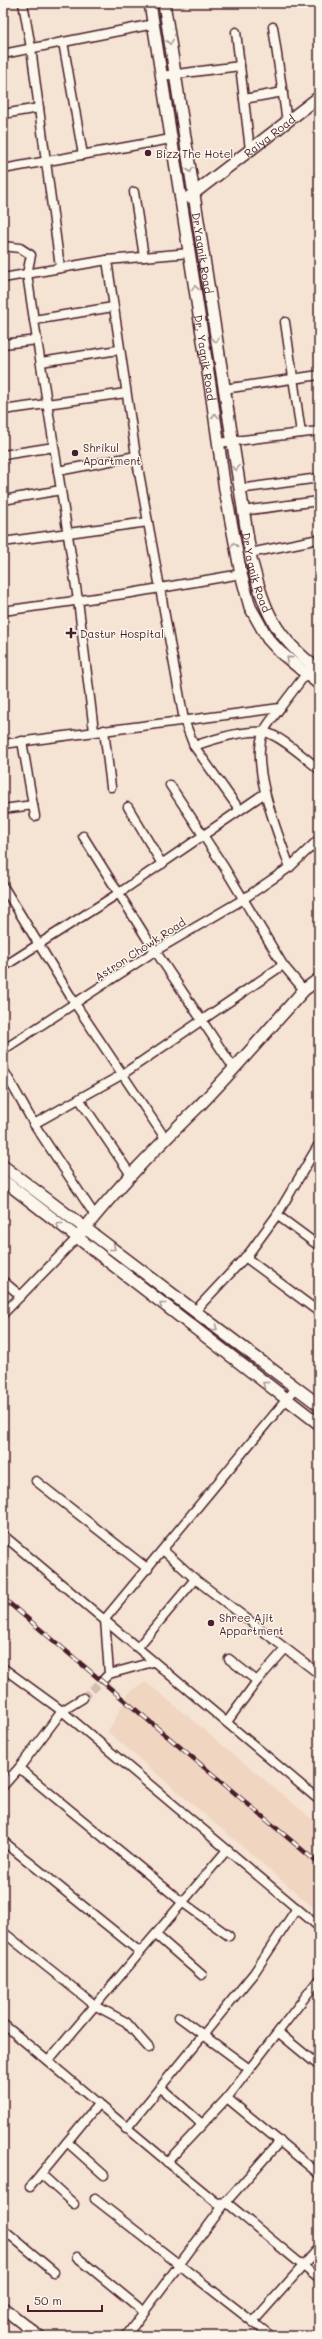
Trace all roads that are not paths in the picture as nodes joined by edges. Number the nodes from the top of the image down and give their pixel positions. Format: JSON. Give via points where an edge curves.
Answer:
{"nodes":[{"id":1,"x":23,"y":3,"type":"edge"},
{"id":2,"x":150,"y":3,"type":"edge"},
{"id":3,"x":164,"y":3,"type":"edge"},
{"id":4,"x":154,"y":24,"type":"junction"},
{"id":5,"x":273,"y":27,"type":"dead end"},
{"id":6,"x":236,"y":32,"type":"dead end"},
{"id":7,"x":63,"y":42,"type":"junction"},
{"id":8,"x":31,"y":48,"type":"junction"},
{"id":9,"x":3,"y":54,"type":"edge"},
{"id":10,"x":240,"y":66,"type":"junction"},
{"id":11,"x":175,"y":74,"type":"junction"},
{"id":12,"x":161,"y":76,"type":"junction"},
{"id":13,"x":283,"y":92,"type":"junction"},
{"id":14,"x":319,"y":98,"type":"edge"},
{"id":15,"x":244,"y":99,"type":"junction"},
{"id":16,"x":39,"y":108,"type":"junction"},
{"id":17,"x":3,"y":114,"type":"edge"},
{"id":18,"x":287,"y":122,"type":"junction"},
{"id":19,"x":171,"y":139,"type":"junction"},
{"id":20,"x":250,"y":150,"type":"junction"},
{"id":21,"x":83,"y":155,"type":"junction"},
{"id":22,"x":47,"y":161,"type":"junction"},
{"id":23,"x":3,"y":169,"type":"edge"},
{"id":24,"x":134,"y":192,"type":"dead end"},
{"id":25,"x":194,"y":193,"type":"junction"},
{"id":26,"x":182,"y":203,"type":"junction"},
{"id":27,"x":3,"y":246,"type":"edge"},
{"id":28,"x":190,"y":253,"type":"junction"},
{"id":29,"x":144,"y":257,"type":"junction"},
{"id":30,"x":106,"y":260,"type":"junction"},
{"id":31,"x":60,"y":267,"type":"junction"},
{"id":32,"x":27,"y":274,"type":"junction"},
{"id":33,"x":3,"y":278,"type":"edge"},
{"id":34,"x":113,"y":308,"type":"junction"},
{"id":35,"x":34,"y":320,"type":"junction"},
{"id":36,"x":285,"y":322,"type":"dead end"},
{"id":37,"x":37,"y":340,"type":"junction"},
{"id":38,"x":3,"y":344,"type":"edge"},
{"id":39,"x":118,"y":350,"type":"junction"},
{"id":40,"x":41,"y":362,"type":"junction"},
{"id":41,"x":319,"y":375,"type":"edge"},
{"id":42,"x":293,"y":378,"type":"junction"},
{"id":43,"x":224,"y":389,"type":"junction"},
{"id":44,"x":126,"y":392,"type":"junction"},
{"id":45,"x":47,"y":403,"type":"junction"},
{"id":46,"x":3,"y":407,"type":"edge"},
{"id":47,"x":319,"y":431,"type":"edge"},
{"id":48,"x":302,"y":433,"type":"junction"},
{"id":49,"x":232,"y":441,"type":"junction"},
{"id":50,"x":218,"y":443,"type":"junction"},
{"id":51,"x":54,"y":447,"type":"junction"},
{"id":52,"x":3,"y":455,"type":"edge"},
{"id":53,"x":136,"y":456,"type":"junction"},
{"id":54,"x":58,"y":471,"type":"junction"},
{"id":55,"x":319,"y":478,"type":"edge"},
{"id":56,"x":240,"y":489,"type":"junction"},
{"id":57,"x":61,"y":490,"type":"junction"},
{"id":58,"x":3,"y":500,"type":"edge"},
{"id":59,"x":319,"y":501,"type":"edge"},
{"id":60,"x":242,"y":511,"type":"junction"},
{"id":61,"x":148,"y":522,"type":"junction"},
{"id":62,"x":67,"y":532,"type":"junction"},
{"id":63,"x":319,"y":539,"type":"edge"},
{"id":64,"x":3,"y":542,"type":"edge"},
{"id":65,"x":250,"y":553,"type":"junction"},
{"id":66,"x":241,"y":574,"type":"junction"},
{"id":67,"x":160,"y":586,"type":"junction"},
{"id":68,"x":78,"y":600,"type":"junction"},
{"id":69,"x":3,"y":611,"type":"edge"},
{"id":70,"x":313,"y":670,"type":"edge"},
{"id":71,"x":319,"y":684,"type":"edge"},
{"id":72,"x":280,"y":708,"type":"junction"},
{"id":73,"x":184,"y":720,"type":"junction"},
{"id":74,"x":104,"y":730,"type":"junction"},
{"id":75,"x":94,"y":731,"type":"junction"},
{"id":76,"x":264,"y":732,"type":"junction"},
{"id":77,"x":22,"y":741,"type":"junction"},
{"id":78,"x":3,"y":744,"type":"edge"},
{"id":79,"x":194,"y":746,"type":"junction"},
{"id":80,"x":319,"y":769,"type":"edge"},
{"id":81,"x":170,"y":785,"type":"dead end"},
{"id":82,"x":111,"y":787,"type":"dead end"},
{"id":83,"x":265,"y":793,"type":"junction"},
{"id":84,"x":33,"y":805,"type":"junction"},
{"id":85,"x":128,"y":807,"type":"dead end"},
{"id":86,"x":3,"y":810,"type":"edge"},
{"id":87,"x":239,"y":810,"type":"junction"},
{"id":88,"x":35,"y":816,"type":"dead end"},
{"id":89,"x":83,"y":836,"type":"dead end"},
{"id":90,"x":202,"y":836,"type":"junction"},
{"id":91,"x":319,"y":839,"type":"edge"},
{"id":92,"x":162,"y":864,"type":"junction"},
{"id":93,"x":290,"y":867,"type":"junction"},
{"id":94,"x":3,"y":886,"type":"edge"},
{"id":95,"x":119,"y":893,"type":"junction"},
{"id":96,"x":242,"y":900,"type":"junction"},
{"id":97,"x":40,"y":944,"type":"junction"},
{"id":98,"x":155,"y":951,"type":"junction"},
{"id":99,"x":283,"y":965,"type":"junction"},
{"id":100,"x":3,"y":967,"type":"edge"},
{"id":101,"x":319,"y":979,"type":"edge"},
{"id":102,"x":304,"y":990,"type":"junction"},
{"id":103,"x":76,"y":1005,"type":"junction"},
{"id":104,"x":200,"y":1020,"type":"junction"},
{"id":105,"x":3,"y":1050,"type":"edge"},
{"id":106,"x":233,"y":1067,"type":"junction"},
{"id":107,"x":3,"y":1069,"type":"edge"},
{"id":108,"x":122,"y":1074,"type":"junction"},
{"id":109,"x":80,"y":1100,"type":"junction"},
{"id":110,"x":34,"y":1124,"type":"junction"},
{"id":111,"x":165,"y":1138,"type":"junction"},
{"id":112,"x":319,"y":1144,"type":"edge"},
{"id":113,"x":3,"y":1166,"type":"edge"},
{"id":114,"x":131,"y":1175,"type":"junction"},
{"id":115,"x":3,"y":1180,"type":"edge"},
{"id":116,"x":94,"y":1214,"type":"junction"},
{"id":117,"x":277,"y":1215,"type":"junction"},
{"id":118,"x":86,"y":1227,"type":"junction"},
{"id":119,"x":76,"y":1239,"type":"junction"},
{"id":120,"x":319,"y":1246,"type":"edge"},
{"id":121,"x":245,"y":1257,"type":"junction"},
{"id":122,"x":3,"y":1281,"type":"edge"},
{"id":123,"x":21,"y":1296,"type":"junction"},
{"id":124,"x":194,"y":1312,"type":"junction"},
{"id":125,"x":319,"y":1312,"type":"edge"},
{"id":126,"x":3,"y":1314,"type":"edge"},
{"id":127,"x":296,"y":1388,"type":"junction"},
{"id":128,"x":286,"y":1400,"type":"junction"},
{"id":129,"x":319,"y":1405,"type":"edge"},
{"id":130,"x":319,"y":1424,"type":"edge"},
{"id":131,"x":36,"y":1481,"type":"dead end"},
{"id":132,"x":3,"y":1535,"type":"edge"},
{"id":133,"x":163,"y":1550,"type":"junction"},
{"id":134,"x":148,"y":1569,"type":"junction"},
{"id":135,"x":195,"y":1579,"type":"junction"},
{"id":136,"x":105,"y":1619,"type":"junction"},
{"id":137,"x":138,"y":1647,"type":"junction"},
{"id":138,"x":285,"y":1648,"type":"junction"},
{"id":139,"x":229,"y":1659,"type":"dead end"},
{"id":140,"x":153,"y":1662,"type":"junction"},
{"id":141,"x":3,"y":1669,"type":"edge"},
{"id":142,"x":319,"y":1674,"type":"edge"},
{"id":143,"x":256,"y":1681,"type":"junction"},
{"id":144,"x":83,"y":1698,"type":"tunnel mouth"},
{"id":145,"x":62,"y":1711,"type":"junction"},
{"id":146,"x":227,"y":1722,"type":"junction"},
{"id":147,"x":19,"y":1768,"type":"junction"},
{"id":148,"x":3,"y":1786,"type":"edge"},
{"id":149,"x":318,"y":1796,"type":"edge"},
{"id":150,"x":3,"y":1841,"type":"edge"},
{"id":151,"x":226,"y":1851,"type":"junction"},
{"id":152,"x":182,"y":1902,"type":"junction"},
{"id":153,"x":297,"y":1908,"type":"junction"},
{"id":154,"x":319,"y":1927,"type":"edge"},
{"id":155,"x":3,"y":1932,"type":"edge"},
{"id":156,"x":156,"y":1935,"type":"junction"},
{"id":157,"x":229,"y":1936,"type":"dead end"},
{"id":158,"x":140,"y":1952,"type":"junction"},
{"id":159,"x":202,"y":1975,"type":"dead end"},
{"id":160,"x":319,"y":1980,"type":"edge"},
{"id":161,"x":96,"y":2006,"type":"junction"},
{"id":162,"x":179,"y":2017,"type":"dead end"},
{"id":163,"x":3,"y":2024,"type":"edge"},
{"id":164,"x":279,"y":2033,"type":"junction"},
{"id":165,"x":203,"y":2034,"type":"junction"},
{"id":166,"x":149,"y":2048,"type":"dead end"},
{"id":167,"x":48,"y":2061,"type":"junction"},
{"id":168,"x":319,"y":2066,"type":"edge"},
{"id":169,"x":248,"y":2068,"type":"junction"},
{"id":170,"x":160,"y":2087,"type":"junction"},
{"id":171,"x":227,"y":2098,"type":"junction"},
{"id":172,"x":99,"y":2103,"type":"junction"},
{"id":173,"x":202,"y":2124,"type":"junction"},
{"id":174,"x":126,"y":2129,"type":"junction"},
{"id":175,"x":280,"y":2141,"type":"junction"},
{"id":176,"x":67,"y":2142,"type":"junction"},
{"id":177,"x":167,"y":2162,"type":"junction"},
{"id":178,"x":41,"y":2174,"type":"junction"},
{"id":179,"x":319,"y":2174,"type":"edge"},
{"id":180,"x":104,"y":2175,"type":"dead end"},
{"id":181,"x":30,"y":2187,"type":"dead end"},
{"id":182,"x":95,"y":2200,"type":"dead end"},
{"id":183,"x":226,"y":2202,"type":"junction"},
{"id":184,"x":74,"y":2204,"type":"dead end"},
{"id":185,"x":3,"y":2229,"type":"edge"},
{"id":186,"x":319,"y":2248,"type":"edge"},
{"id":187,"x":77,"y":2257,"type":"dead end"},
{"id":188,"x":179,"y":2264,"type":"junction"},
{"id":189,"x":302,"y":2265,"type":"junction"},
{"id":190,"x":54,"y":2272,"type":"dead end"},
{"id":191,"x":319,"y":2279,"type":"edge"},
{"id":192,"x":3,"y":2308,"type":"edge"},
{"id":193,"x":143,"y":2312,"type":"junction"},
{"id":194,"x":254,"y":2322,"type":"junction"},
{"id":195,"x":27,"y":2332,"type":"edge"},
{"id":196,"x":266,"y":2335,"type":"edge"},
{"id":197,"x":39,"y":2336,"type":"edge"},
{"id":198,"x":126,"y":2336,"type":"edge"}],
"edges":[{"from":1,"to":8,"type":"street"},
{"from":2,"to":4,"type":"street","name":"Dr. Yagnik Road"},
{"from":3,"to":11,"type":"street","name":"Dr.Yagnik Road","one_way":true},
{"from":4,"to":7,"type":"street"},
{"from":4,"to":12,"type":"street","name":"Dr. Yagnik Road"},
{"from":5,"to":13,"type":"street"},
{"from":6,"to":10,"type":"street"},
{"from":7,"to":8,"type":"street"},
{"from":7,"to":21,"type":"street"},
{"from":8,"to":9,"type":"street"},
{"from":8,"to":16,"type":"street"},
{"from":10,"to":11,"type":"street"},
{"from":10,"to":15,"type":"street"},
{"from":11,"to":12,"type":"street"},
{"from":11,"to":25,"type":"street","name":"Dr.Yagnik Road","one_way":true},
{"from":12,"to":19,"type":"street","name":"Dr. Yagnik Road"},
{"from":13,"to":15,"type":"street"},
{"from":13,"to":18,"type":"street"},
{"from":14,"to":18,"type":"street","name":"Raiya Road"},
{"from":15,"to":20,"type":"street"},
{"from":16,"to":17,"type":"street"},
{"from":16,"to":22,"type":"street"},
{"from":18,"to":20,"type":"street","name":"Raiya Road"},
{"from":19,"to":21,"type":"street"},
{"from":19,"to":26,"type":"street","name":"Dr. Yagnik Road"},
{"from":20,"to":25,"type":"street","name":"Raiya Road"},
{"from":21,"to":22,"type":"street"},
{"from":22,"to":23,"type":"street"},
{"from":22,"to":31,"type":"street"},
{"from":24,"to":29,"type":"street"},
{"from":25,"to":26,"type":"street","name":"Raiya Road"},
{"from":25,"to":43,"type":"street","name":"Dr.Yagnik Road","one_way":true},
{"from":26,"to":28,"type":"street","name":"Dr. Yagnik Road"},
{"from":27,"to":32,"type":"street","via":[[20,248],[31,255]]},
{"from":28,"to":29,"type":"street"},
{"from":50,"to":28,"type":"street","name":"Dr. Yagnik Road","one_way":true},
{"from":29,"to":30,"type":"street"},
{"from":30,"to":31,"type":"street"},
{"from":30,"to":34,"type":"street"},
{"from":31,"to":32,"type":"street"},
{"from":32,"to":33,"type":"street"},
{"from":32,"to":35,"type":"street"},
{"from":34,"to":35,"type":"street"},
{"from":34,"to":39,"type":"street"},
{"from":35,"to":37,"type":"street"},
{"from":36,"to":42,"type":"street"},
{"from":37,"to":38,"type":"street"},
{"from":37,"to":40,"type":"street"},
{"from":39,"to":40,"type":"street"},
{"from":39,"to":44,"type":"street"},
{"from":40,"to":45,"type":"street"},
{"from":41,"to":42,"type":"street"},
{"from":42,"to":43,"type":"street"},
{"from":42,"to":48,"type":"street"},
{"from":43,"to":49,"type":"street","name":"Dr.Yagnik Road"},
{"from":44,"to":45,"type":"street"},
{"from":44,"to":53,"type":"street"},
{"from":45,"to":46,"type":"street"},
{"from":45,"to":51,"type":"street"},
{"from":47,"to":48,"type":"street"},
{"from":48,"to":49,"type":"street"},
{"from":49,"to":50,"type":"street"},
{"from":49,"to":56,"type":"street","name":"Dr.Yagnik Road","one_way":true},
{"from":66,"to":50,"type":"street","name":"Dr. Yagnik Road","one_way":true},
{"from":51,"to":52,"type":"street"},
{"from":51,"to":54,"type":"street"},
{"from":53,"to":54,"type":"street"},
{"from":53,"to":61,"type":"street"},
{"from":54,"to":57,"type":"street"},
{"from":55,"to":56,"type":"street"},
{"from":56,"to":60,"type":"street","name":"Dr.Yagnik Road"},
{"from":57,"to":58,"type":"street"},
{"from":57,"to":62,"type":"street"},
{"from":59,"to":60,"type":"street"},
{"from":60,"to":65,"type":"street","name":"Dr.Yagnik Road"},
{"from":61,"to":62,"type":"street"},
{"from":61,"to":67,"type":"street"},
{"from":62,"to":64,"type":"street"},
{"from":62,"to":68,"type":"street"},
{"from":63,"to":65,"type":"street"},
{"from":65,"to":70,"type":"street","name":"Dr.Yagnik Road","via":[[261,594],[274,625]]},
{"from":66,"to":67,"type":"street"},
{"from":70,"to":66,"type":"street","name":"Dr. Yagnik Road","one_way":true,"via":[[268,639],[250,607]]},
{"from":67,"to":68,"type":"street","via":[[131,593]]},
{"from":67,"to":73,"type":"street"},
{"from":68,"to":69,"type":"street"},
{"from":68,"to":75,"type":"street"},
{"from":70,"to":71,"type":"street","name":"Dr. Yagnik Road"},
{"from":70,"to":72,"type":"street"},
{"from":72,"to":73,"type":"street"},
{"from":72,"to":76,"type":"street"},
{"from":73,"to":74,"type":"street"},
{"from":73,"to":79,"type":"street"},
{"from":74,"to":75,"type":"street"},
{"from":74,"to":82,"type":"street"},
{"from":75,"to":77,"type":"street"},
{"from":76,"to":79,"type":"street","via":[[225,737]]},
{"from":76,"to":80,"type":"street","via":[[276,737]]},
{"from":76,"to":83,"type":"street","via":[[261,756]]},
{"from":77,"to":78,"type":"street"},
{"from":77,"to":84,"type":"street"},
{"from":79,"to":87,"type":"street"},
{"from":81,"to":90,"type":"street"},
{"from":83,"to":87,"type":"street"},
{"from":83,"to":93,"type":"street"},
{"from":84,"to":86,"type":"street"},
{"from":84,"to":88,"type":"street"},
{"from":85,"to":92,"type":"street"},
{"from":87,"to":90,"type":"street"},
{"from":89,"to":95,"type":"street"},
{"from":90,"to":92,"type":"street"},
{"from":90,"to":96,"type":"street","via":[[224,867]]},
{"from":91,"to":93,"type":"street","name":"Astron Chowk Road"},
{"from":92,"to":95,"type":"street"},
{"from":93,"to":96,"type":"street","name":"Astron Chowk Road"},
{"from":94,"to":97,"type":"street"},
{"from":95,"to":97,"type":"street"},
{"from":95,"to":98,"type":"street"},
{"from":96,"to":98,"type":"street","name":"Astron Chowk Road"},
{"from":96,"to":99,"type":"street"},
{"from":97,"to":100,"type":"street"},
{"from":97,"to":103,"type":"street"},
{"from":98,"to":103,"type":"street","name":"Astron Chowk Road"},
{"from":98,"to":104,"type":"street"},
{"from":99,"to":102,"type":"street"},
{"from":99,"to":104,"type":"street"},
{"from":101,"to":102,"type":"street"},
{"from":102,"to":106,"type":"street"},
{"from":103,"to":105,"type":"street","name":"Astron Chowk Road"},
{"from":103,"to":108,"type":"street"},
{"from":104,"to":106,"type":"street"},
{"from":104,"to":108,"type":"street"},
{"from":106,"to":111,"type":"street"},
{"from":107,"to":110,"type":"street"},
{"from":108,"to":109,"type":"street"},
{"from":108,"to":111,"type":"street"},
{"from":109,"to":110,"type":"street"},
{"from":109,"to":114,"type":"street"},
{"from":110,"to":116,"type":"street"},
{"from":111,"to":114,"type":"street"},
{"from":112,"to":117,"type":"street"},
{"from":113,"to":118,"type":"street"},
{"from":114,"to":116,"type":"street"},
{"from":119,"to":115,"type":"street","one_way":true},
{"from":116,"to":118,"type":"street"},
{"from":117,"to":120,"type":"street"},
{"from":117,"to":121,"type":"street"},
{"from":118,"to":119,"type":"street"},
{"from":118,"to":124,"type":"street","one_way":true},
{"from":119,"to":123,"type":"street"},
{"from":128,"to":119,"type":"street","one_way":true},
{"from":121,"to":124,"type":"street"},
{"from":121,"to":125,"type":"street"},
{"from":122,"to":123,"type":"street"},
{"from":123,"to":126,"type":"street"},
{"from":124,"to":127,"type":"street","one_way":true},
{"from":127,"to":128,"type":"street"},
{"from":127,"to":129,"type":"street"},
{"from":128,"to":130,"type":"street"},
{"from":128,"to":133,"type":"street"},
{"from":131,"to":134,"type":"street"},
{"from":132,"to":136,"type":"street"},
{"from":133,"to":134,"type":"street"},
{"from":133,"to":135,"type":"street"},
{"from":134,"to":136,"type":"street"},
{"from":135,"to":137,"type":"street"},
{"from":135,"to":138,"type":"street"},
{"from":136,"to":137,"type":"street"},
{"from":136,"to":140,"type":"street","via":[[106,1676]]},
{"from":137,"to":140,"type":"street"},
{"from":138,"to":142,"type":"street"},
{"from":138,"to":143,"type":"street"},
{"from":139,"to":143,"type":"street"},
{"from":140,"to":146,"type":"street"},
{"from":141,"to":145,"type":"street"},
{"from":143,"to":146,"type":"street"},
{"from":144,"to":145,"type":"street"},
{"from":145,"to":147,"type":"street"},
{"from":145,"to":151,"type":"street"},
{"from":146,"to":149,"type":"street"},
{"from":147,"to":148,"type":"street"},
{"from":147,"to":152,"type":"street"},
{"from":150,"to":158,"type":"street"},
{"from":151,"to":152,"type":"street"},
{"from":151,"to":153,"type":"street"},
{"from":152,"to":156,"type":"street"},
{"from":152,"to":157,"type":"street"},
{"from":153,"to":154,"type":"street"},
{"from":153,"to":165,"type":"street","via":[[254,1973]]},
{"from":155,"to":161,"type":"street"},
{"from":156,"to":158,"type":"street"},
{"from":156,"to":159,"type":"street"},
{"from":158,"to":161,"type":"street"},
{"from":160,"to":164,"type":"street"},
{"from":161,"to":166,"type":"street","via":[[126,2022]]},
{"from":161,"to":167,"type":"street"},
{"from":162,"to":165,"type":"street"},
{"from":163,"to":167,"type":"street"},
{"from":164,"to":168,"type":"street"},
{"from":164,"to":169,"type":"street"},
{"from":165,"to":169,"type":"street"},
{"from":165,"to":170,"type":"street"},
{"from":167,"to":172,"type":"street"},
{"from":169,"to":171,"type":"street"},
{"from":170,"to":173,"type":"street"},
{"from":170,"to":174,"type":"street"},
{"from":171,"to":173,"type":"street"},
{"from":171,"to":175,"type":"street"},
{"from":172,"to":174,"type":"street"},
{"from":172,"to":176,"type":"street"},
{"from":173,"to":177,"type":"street"},
{"from":174,"to":177,"type":"street"},
{"from":175,"to":179,"type":"street"},
{"from":175,"to":183,"type":"street"},
{"from":176,"to":178,"type":"street"},
{"from":176,"to":180,"type":"street"},
{"from":177,"to":183,"type":"street","via":[[217,2203]]},
{"from":178,"to":181,"type":"street"},
{"from":178,"to":184,"type":"street"},
{"from":182,"to":188,"type":"street"},
{"from":183,"to":188,"type":"street"},
{"from":183,"to":189,"type":"street"},
{"from":185,"to":190,"type":"street"},
{"from":186,"to":189,"type":"street"},
{"from":187,"to":193,"type":"street"},
{"from":188,"to":193,"type":"street"},
{"from":188,"to":194,"type":"street"},
{"from":189,"to":191,"type":"street"},
{"from":189,"to":194,"type":"street"},
{"from":192,"to":195,"type":"street"},
{"from":193,"to":198,"type":"street"},
{"from":194,"to":196,"type":"street"},
{"from":195,"to":197,"type":"street"}]}
